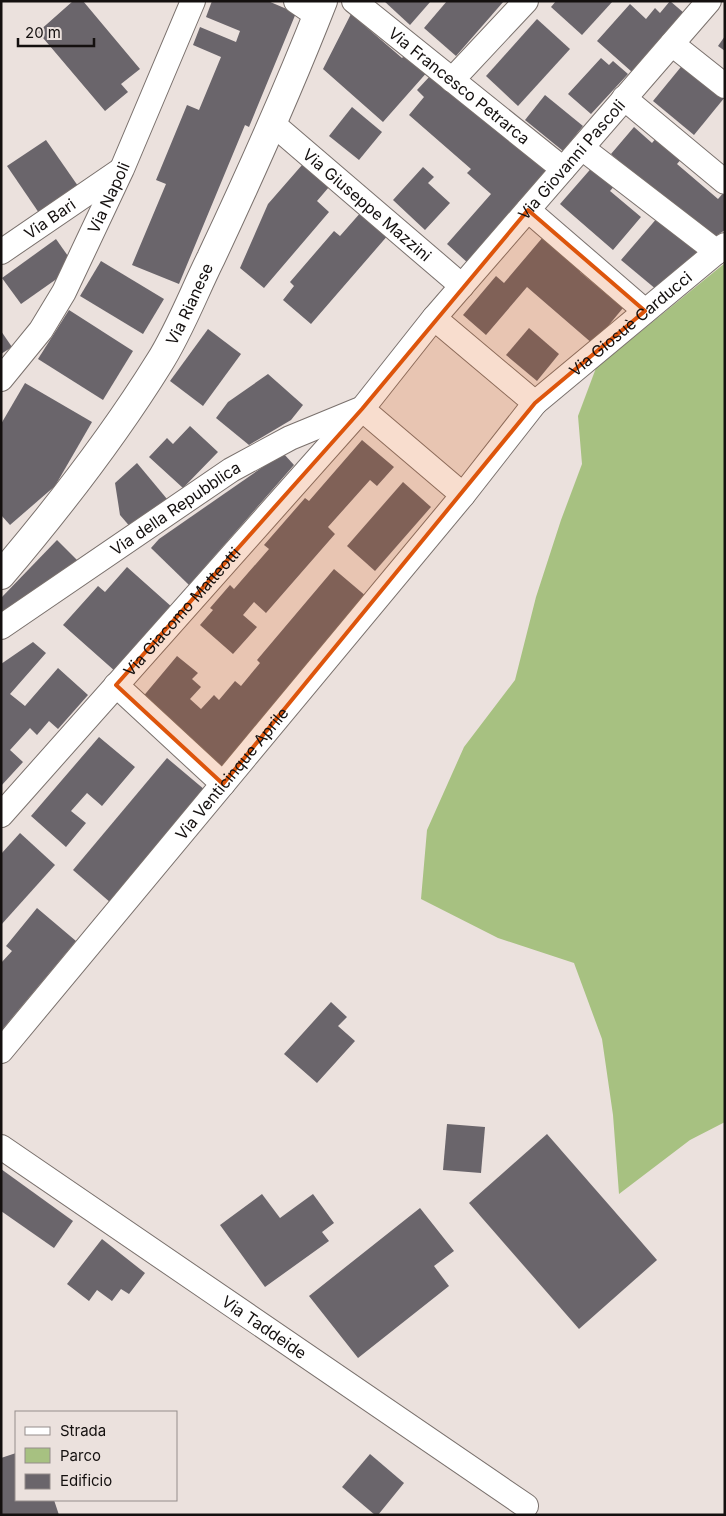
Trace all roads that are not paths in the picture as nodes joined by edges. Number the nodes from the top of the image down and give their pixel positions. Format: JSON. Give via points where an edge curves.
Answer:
{"nodes":[{"id":1,"x":193,"y":1,"type":"edge"},
{"id":2,"x":354,"y":1,"type":"edge"},
{"id":3,"x":526,"y":1,"type":"edge"},
{"id":4,"x":709,"y":1,"type":"edge"},
{"id":5,"x":312,"y":6,"type":"edge"},
{"id":6,"x":672,"y":44,"type":"junction"},
{"id":7,"x":452,"y":80,"type":"junction"},
{"id":8,"x":725,"y":86,"type":"edge"},
{"id":9,"x":624,"y":98,"type":"junction"},
{"id":10,"x":273,"y":124,"type":"junction"},
{"id":11,"x":582,"y":148,"type":"junction"},
{"id":12,"x":122,"y":169,"type":"junction"},
{"id":13,"x":563,"y":169,"type":"junction"},
{"id":14,"x":725,"y":182,"type":"edge"},
{"id":15,"x":528,"y":210,"type":"junction"},
{"id":16,"x":721,"y":248,"type":"edge"},
{"id":17,"x":1,"y":252,"type":"edge"},
{"id":18,"x":462,"y":286,"type":"junction"},
{"id":19,"x":645,"y":310,"type":"junction"},
{"id":20,"x":434,"y":318,"type":"junction"},
{"id":21,"x":1,"y":380,"type":"edge"},
{"id":22,"x":535,"y":403,"type":"junction"},
{"id":23,"x":362,"y":409,"type":"junction"},
{"id":24,"x":463,"y":495,"type":"junction"},
{"id":25,"x":1,"y":575,"type":"edge"},
{"id":26,"x":1,"y":627,"type":"edge"},
{"id":27,"x":116,"y":685,"type":"junction"},
{"id":28,"x":223,"y":784,"type":"junction"},
{"id":29,"x":1,"y":815,"type":"edge"},
{"id":30,"x":1,"y":1051,"type":"edge"},
{"id":31,"x":1,"y":1147,"type":"edge"},
{"id":32,"x":526,"y":1506,"type":"dead end"}],
"edges":[{"from":1,"to":12,"type":"street","name":"Via Napoli"},
{"from":2,"to":7,"type":"street","name":"Via Francesco Petrarca"},
{"from":3,"to":7,"type":"street"},
{"from":4,"to":6,"type":"street","name":"Via Giovanni Pascoli"},
{"from":5,"to":10,"type":"main road","name":"Via Rianese","via":[[292,80]]},
{"from":6,"to":8,"type":"street"},
{"from":6,"to":9,"type":"street","name":"Via Giovanni Pascoli"},
{"from":7,"to":13,"type":"street","name":"Via Francesco Petrarca"},
{"from":9,"to":11,"type":"street","name":"Via Giovanni Pascoli"},
{"from":9,"to":14,"type":"street"},
{"from":10,"to":18,"type":"street","name":"Via Giuseppe Mazzini"},
{"from":10,"to":25,"type":"main road","name":"Via Rianese","via":[[160,362],[88,465]]},
{"from":11,"to":13,"type":"street","name":"Via Giovanni Pascoli"},
{"from":11,"to":16,"type":"street"},
{"from":12,"to":17,"type":"street","name":"Via Bari"},
{"from":12,"to":21,"type":"street","name":"Via Napoli","via":[[50,318]]},
{"from":13,"to":15,"type":"street","name":"Via Giovanni Pascoli"},
{"from":15,"to":18,"type":"street","name":"Via Giovanni Pascoli"},
{"from":15,"to":19,"type":"street"},
{"from":16,"to":19,"type":"street","name":"Via Giosuè Carducci"},
{"from":18,"to":20,"type":"street","name":"Via Giovanni Pascoli"},
{"from":19,"to":22,"type":"street","name":"Via Giosuè Carducci"},
{"from":20,"to":22,"type":"street"},
{"from":20,"to":23,"type":"street","name":"Via Giacomo Matteotti"},
{"from":22,"to":24,"type":"street","name":"Via Giosuè Carducci"},
{"from":23,"to":24,"type":"street"},
{"from":23,"to":26,"type":"street","name":"Via della Repubblica","via":[[290,438],[244,462]]},
{"from":23,"to":27,"type":"street","name":"Via Giacomo Matteotti"},
{"from":24,"to":28,"type":"street","name":"Via Venticinque Aprile"},
{"from":27,"to":28,"type":"street"},
{"from":27,"to":29,"type":"street","name":"Via Giacomo Matteotti"},
{"from":28,"to":30,"type":"street","name":"Via Venticinque Aprile"},
{"from":31,"to":32,"type":"street","name":"Via Taddeide"}]}
